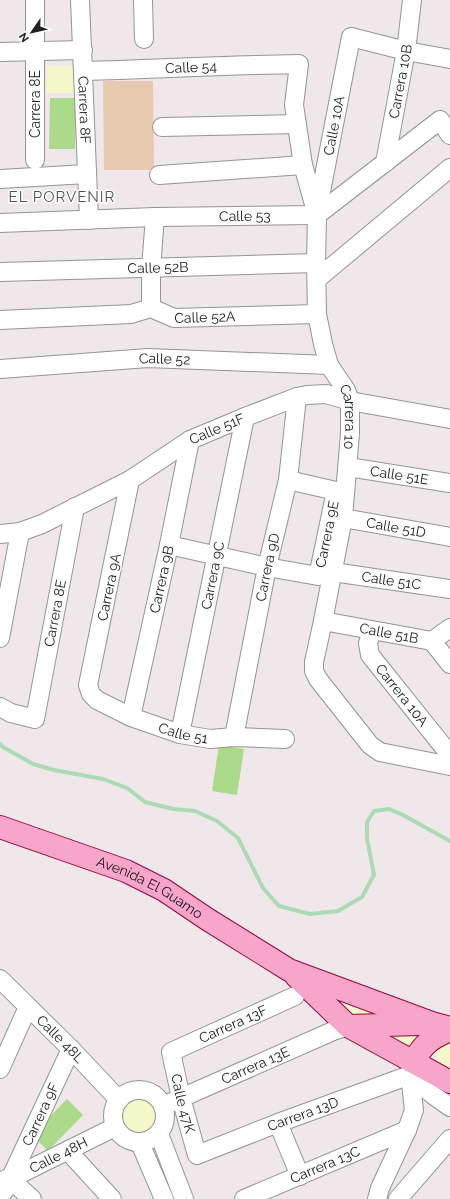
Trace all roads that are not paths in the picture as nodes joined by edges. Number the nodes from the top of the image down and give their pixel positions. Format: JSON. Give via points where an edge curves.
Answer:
{"nodes":[{"id":1,"x":35,"y":0,"type":"edge"},
{"id":2,"x":80,"y":0,"type":"edge"},
{"id":3,"x":143,"y":0,"type":"edge"},
{"id":4,"x":412,"y":0,"type":"edge"},
{"id":5,"x":144,"y":39,"type":"dead end"},
{"id":6,"x":83,"y":50,"type":"junction"},
{"id":7,"x":406,"y":51,"type":"junction"},
{"id":8,"x":0,"y":52,"type":"edge"},
{"id":9,"x":35,"y":52,"type":"junction"},
{"id":10,"x":450,"y":59,"type":"edge"},
{"id":11,"x":298,"y":64,"type":"joint"},
{"id":12,"x":84,"y":71,"type":"junction"},
{"id":13,"x":297,"y":124,"type":"junction"},
{"id":14,"x":162,"y":127,"type":"dead end"},
{"id":15,"x":450,"y":135,"type":"edge"},
{"id":16,"x":35,"y":160,"type":"dead end"},
{"id":17,"x":385,"y":163,"type":"junction"},
{"id":18,"x":303,"y":165,"type":"junction"},
{"id":19,"x":450,"y":168,"type":"edge"},
{"id":20,"x":87,"y":174,"type":"junction"},
{"id":21,"x":159,"y":175,"type":"dead end"},
{"id":22,"x":0,"y":179,"type":"edge"},
{"id":23,"x":317,"y":215,"type":"junction"},
{"id":24,"x":155,"y":217,"type":"junction"},
{"id":25,"x":89,"y":220,"type":"junction"},
{"id":26,"x":0,"y":222,"type":"edge"},
{"id":27,"x":151,"y":268,"type":"junction"},
{"id":28,"x":316,"y":271,"type":"junction"},
{"id":29,"x":0,"y":272,"type":"edge"},
{"id":30,"x":151,"y":308,"type":"junction"},
{"id":31,"x":317,"y":314,"type":"junction"},
{"id":32,"x":0,"y":320,"type":"edge"},
{"id":33,"x":329,"y":365,"type":"junction"},
{"id":34,"x":0,"y":369,"type":"edge"},
{"id":35,"x":297,"y":397,"type":"junction"},
{"id":36,"x":350,"y":401,"type":"junction"},
{"id":37,"x":245,"y":417,"type":"junction"},
{"id":38,"x":450,"y":419,"type":"edge"},
{"id":39,"x":190,"y":440,"type":"junction"},
{"id":40,"x":348,"y":467,"type":"junction"},
{"id":41,"x":130,"y":480,"type":"junction"},
{"id":42,"x":288,"y":480,"type":"junction"},
{"id":43,"x":450,"y":483,"type":"edge"},
{"id":44,"x":75,"y":507,"type":"junction"},
{"id":45,"x":343,"y":518,"type":"junction"},
{"id":46,"x":20,"y":532,"type":"junction"},
{"id":47,"x":0,"y":534,"type":"edge"},
{"id":48,"x":450,"y":538,"type":"edge"},
{"id":49,"x":169,"y":545,"type":"junction"},
{"id":50,"x":216,"y":556,"type":"junction"},
{"id":51,"x":267,"y":567,"type":"junction"},
{"id":52,"x":325,"y":574,"type":"junction"},
{"id":53,"x":450,"y":589,"type":"edge"},
{"id":54,"x":324,"y":621,"type":"junction"},
{"id":55,"x":450,"y":628,"type":"edge"},
{"id":56,"x":372,"y":631,"type":"junction"},
{"id":57,"x":0,"y":638,"type":"edge"},
{"id":58,"x":432,"y":641,"type":"junction"},
{"id":59,"x":450,"y":664,"type":"edge"},
{"id":60,"x":91,"y":694,"type":"joint"},
{"id":61,"x":0,"y":707,"type":"edge"},
{"id":62,"x":131,"y":717,"type":"junction"},
{"id":63,"x":180,"y":734,"type":"junction"},
{"id":64,"x":234,"y":737,"type":"junction"},
{"id":65,"x":285,"y":739,"type":"dead end"},
{"id":66,"x":450,"y":755,"type":"edge"},
{"id":67,"x":450,"y":766,"type":"edge"},
{"id":68,"x":0,"y":827,"type":"edge"},
{"id":69,"x":289,"y":970,"type":"junction"},
{"id":70,"x":0,"y":979,"type":"edge"},
{"id":71,"x":295,"y":996,"type":"dead end"},
{"id":72,"x":28,"y":1007,"type":"junction"},
{"id":73,"x":348,"y":1026,"type":"junction"},
{"id":74,"x":444,"y":1027,"type":"edge"},
{"id":75,"x":71,"y":1049,"type":"junction"},
{"id":76,"x":171,"y":1052,"type":"joint"},
{"id":77,"x":0,"y":1069,"type":"edge"},
{"id":78,"x":411,"y":1069,"type":"junction"},
{"id":79,"x":450,"y":1082,"type":"edge"},
{"id":80,"x":432,"y":1095,"type":"junction"},
{"id":81,"x":181,"y":1098,"type":"junction"},
{"id":82,"x":119,"y":1100,"type":"junction"},
{"id":83,"x":163,"y":1106,"type":"junction"},
{"id":84,"x":450,"y":1107,"type":"edge"},
{"id":85,"x":414,"y":1110,"type":"junction"},
{"id":86,"x":278,"y":1123,"type":"junction"},
{"id":87,"x":115,"y":1127,"type":"junction"},
{"id":88,"x":407,"y":1130,"type":"junction"},
{"id":89,"x":159,"y":1134,"type":"junction"},
{"id":90,"x":450,"y":1139,"type":"edge"},
{"id":91,"x":140,"y":1143,"type":"junction"},
{"id":92,"x":68,"y":1152,"type":"junction"},
{"id":93,"x":197,"y":1155,"type":"joint"},
{"id":94,"x":300,"y":1176,"type":"junction"},
{"id":95,"x":3,"y":1184,"type":"edge"},
{"id":96,"x":158,"y":1195,"type":"edge"},
{"id":97,"x":32,"y":1199,"type":"edge"},
{"id":98,"x":112,"y":1199,"type":"edge"},
{"id":99,"x":184,"y":1199,"type":"edge"},
{"id":100,"x":244,"y":1199,"type":"edge"},
{"id":101,"x":376,"y":1199,"type":"edge"},
{"id":102,"x":398,"y":1199,"type":"edge"}],
"edges":[{"from":1,"to":9,"type":"street","name":"Carrera 8E"},
{"from":2,"to":6,"type":"street","name":"Carrera 8F"},
{"from":3,"to":5,"type":"street"},
{"from":4,"to":7,"type":"street","name":"Carrera 10B"},
{"from":6,"to":9,"type":"street"},
{"from":6,"to":12,"type":"street","name":"Carrera 8F"},
{"from":7,"to":10,"type":"street"},
{"from":7,"to":17,"type":"street","name":"Carrera 10B"},
{"from":7,"to":23,"type":"street","name":"Calle 10A","via":[[351,37]]},
{"from":8,"to":9,"type":"street"},
{"from":9,"to":16,"type":"street","name":"Carrera 8E"},
{"from":11,"to":12,"type":"street","name":"Calle 54"},
{"from":11,"to":13,"type":"street","name":"Carrera 10","via":[[294,105]]},
{"from":12,"to":20,"type":"street","name":"Carrera 8F"},
{"from":13,"to":14,"type":"street"},
{"from":13,"to":18,"type":"street","name":"Carrera 10"},
{"from":15,"to":17,"type":"street","via":[[440,120]]},
{"from":17,"to":23,"type":"street"},
{"from":18,"to":21,"type":"street"},
{"from":18,"to":23,"type":"street","name":"Carrera 10"},
{"from":19,"to":28,"type":"street"},
{"from":20,"to":22,"type":"street"},
{"from":20,"to":25,"type":"street","name":"Carrera 8F"},
{"from":23,"to":24,"type":"street","name":"Calle 53"},
{"from":23,"to":28,"type":"street","name":"Carrera 10"},
{"from":24,"to":25,"type":"street","name":"Calle 53"},
{"from":24,"to":27,"type":"street"},
{"from":25,"to":26,"type":"street","name":"Calle 53"},
{"from":27,"to":28,"type":"street","name":"Calle 52B"},
{"from":27,"to":29,"type":"street","name":"Calle 52B"},
{"from":27,"to":30,"type":"street"},
{"from":28,"to":31,"type":"street","name":"Carrera 10"},
{"from":30,"to":31,"type":"street","name":"Calle 52A","via":[[174,318]]},
{"from":30,"to":32,"type":"street","via":[[131,314]]},
{"from":31,"to":33,"type":"street","name":"Carrera 10"},
{"from":33,"to":34,"type":"street","name":"Calle 52","via":[[148,358]]},
{"from":33,"to":36,"type":"street","name":"Carrera 10","via":[[346,390]]},
{"from":35,"to":36,"type":"street","name":"Calle 51F","via":[[326,394]]},
{"from":35,"to":37,"type":"street","name":"Calle 51F"},
{"from":35,"to":42,"type":"street","name":"Carrera 9D"},
{"from":36,"to":38,"type":"street","name":"Calle 51F"},
{"from":36,"to":40,"type":"street","name":"Carrera 10"},
{"from":37,"to":39,"type":"street","name":"Calle 51F"},
{"from":37,"to":50,"type":"street","name":"Carrera 9C"},
{"from":39,"to":41,"type":"street","name":"Calle 51F"},
{"from":39,"to":49,"type":"street","name":"Carrera 9B"},
{"from":40,"to":43,"type":"street","name":"Calle 51E"},
{"from":40,"to":45,"type":"street","name":"Carrera 10"},
{"from":41,"to":44,"type":"street","name":"Calle 51F"},
{"from":41,"to":60,"type":"street","name":"Carrera 9A","via":[[88,685]]},
{"from":42,"to":51,"type":"street","name":"Carrera 9D"},
{"from":42,"to":52,"type":"street","name":"Carrera 9E","via":[[336,491]]},
{"from":44,"to":46,"type":"street","name":"Calle 51F"},
{"from":44,"to":61,"type":"street","name":"Carrera 8E","via":[[35,719],[11,713]]},
{"from":45,"to":48,"type":"street","name":"Calle 51D"},
{"from":45,"to":52,"type":"street","name":"Carrera 10"},
{"from":46,"to":47,"type":"street","name":"Calle 51F"},
{"from":46,"to":57,"type":"street"},
{"from":49,"to":50,"type":"street"},
{"from":49,"to":62,"type":"street","name":"Carrera 9B"},
{"from":50,"to":51,"type":"street"},
{"from":50,"to":63,"type":"street","name":"Carrera 9C"},
{"from":51,"to":52,"type":"street"},
{"from":51,"to":64,"type":"street","name":"Carrera 9D"},
{"from":52,"to":53,"type":"street","name":"Calle 51C"},
{"from":52,"to":54,"type":"street","name":"Carrera 10"},
{"from":54,"to":56,"type":"street","name":"Calle 51B"},
{"from":54,"to":67,"type":"street","name":"Carrera 10","via":[[314,671],[370,745],[380,752]]},
{"from":55,"to":58,"type":"street","name":"Calle 51B"},
{"from":56,"to":58,"type":"street","name":"Calle 51B"},
{"from":56,"to":66,"type":"street","name":"Carrera 10A","via":[[368,643],[370,655]]},
{"from":58,"to":59,"type":"street"},
{"from":60,"to":62,"type":"street","name":"Calle 51","via":[[97,700]]},
{"from":62,"to":63,"type":"street","name":"Calle 51"},
{"from":63,"to":64,"type":"street","name":"Calle 51","via":[[210,739]]},
{"from":64,"to":65,"type":"street","name":"Calle 51"},
{"from":68,"to":69,"type":"main road","name":"Avenida El Guamo","via":[[126,871],[164,890]]},
{"from":69,"to":73,"type":"main road","name":"Avenida El Guamo"},
{"from":69,"to":74,"type":"main road","name":"Avenida El Guamo"},
{"from":70,"to":72,"type":"street","name":"Calle 48L"},
{"from":71,"to":76,"type":"street","name":"Carrera 13F"},
{"from":72,"to":75,"type":"street","name":"Calle 48L"},
{"from":72,"to":77,"type":"street"},
{"from":73,"to":74,"type":"main road"},
{"from":73,"to":78,"type":"main road","name":"Avenida El Guamo"},
{"from":73,"to":81,"type":"street","name":"Carrera 13E"},
{"from":74,"to":78,"type":"main road","via":[[422,1048]]},
{"from":75,"to":82,"type":"street","name":"Calle 48L"},
{"from":75,"to":95,"type":"street","name":"Carrera 9F"},
{"from":76,"to":81,"type":"street","name":"Calle 47K"},
{"from":78,"to":79,"type":"main road","name":"Avenida El Guamo"},
{"from":78,"to":80,"type":"street"},
{"from":78,"to":85,"type":"street"},
{"from":78,"to":86,"type":"street","name":"Carrera 13D"},
{"from":80,"to":84,"type":"street"},
{"from":80,"to":85,"type":"street"},
{"from":81,"to":83,"type":"street","name":"Carrera 13E"},
{"from":81,"to":93,"type":"street","name":"Calle 47K"},
{"from":82,"to":83,"type":"street","via":[[131,1091],[143,1090],[150,1092]]},
{"from":82,"to":87,"type":"street","via":[[113,1113]]},
{"from":83,"to":89,"type":"street","via":[[165,1121]]},
{"from":85,"to":88,"type":"street"},
{"from":86,"to":93,"type":"street","name":"Carrera 13D"},
{"from":86,"to":94,"type":"street"},
{"from":87,"to":91,"type":"street","via":[[125,1139]]},
{"from":87,"to":92,"type":"street","name":"Calle 48H"},
{"from":88,"to":94,"type":"street","name":"Carrera 13C"},
{"from":88,"to":101,"type":"street"},
{"from":89,"to":91,"type":"street"},
{"from":89,"to":99,"type":"street"},
{"from":90,"to":102,"type":"street"},
{"from":91,"to":96,"type":"street"},
{"from":92,"to":95,"type":"street","name":"Calle 48H"},
{"from":92,"to":98,"type":"street"},
{"from":94,"to":100,"type":"street","name":"Carrera 13C"},
{"from":95,"to":97,"type":"street"}]}
